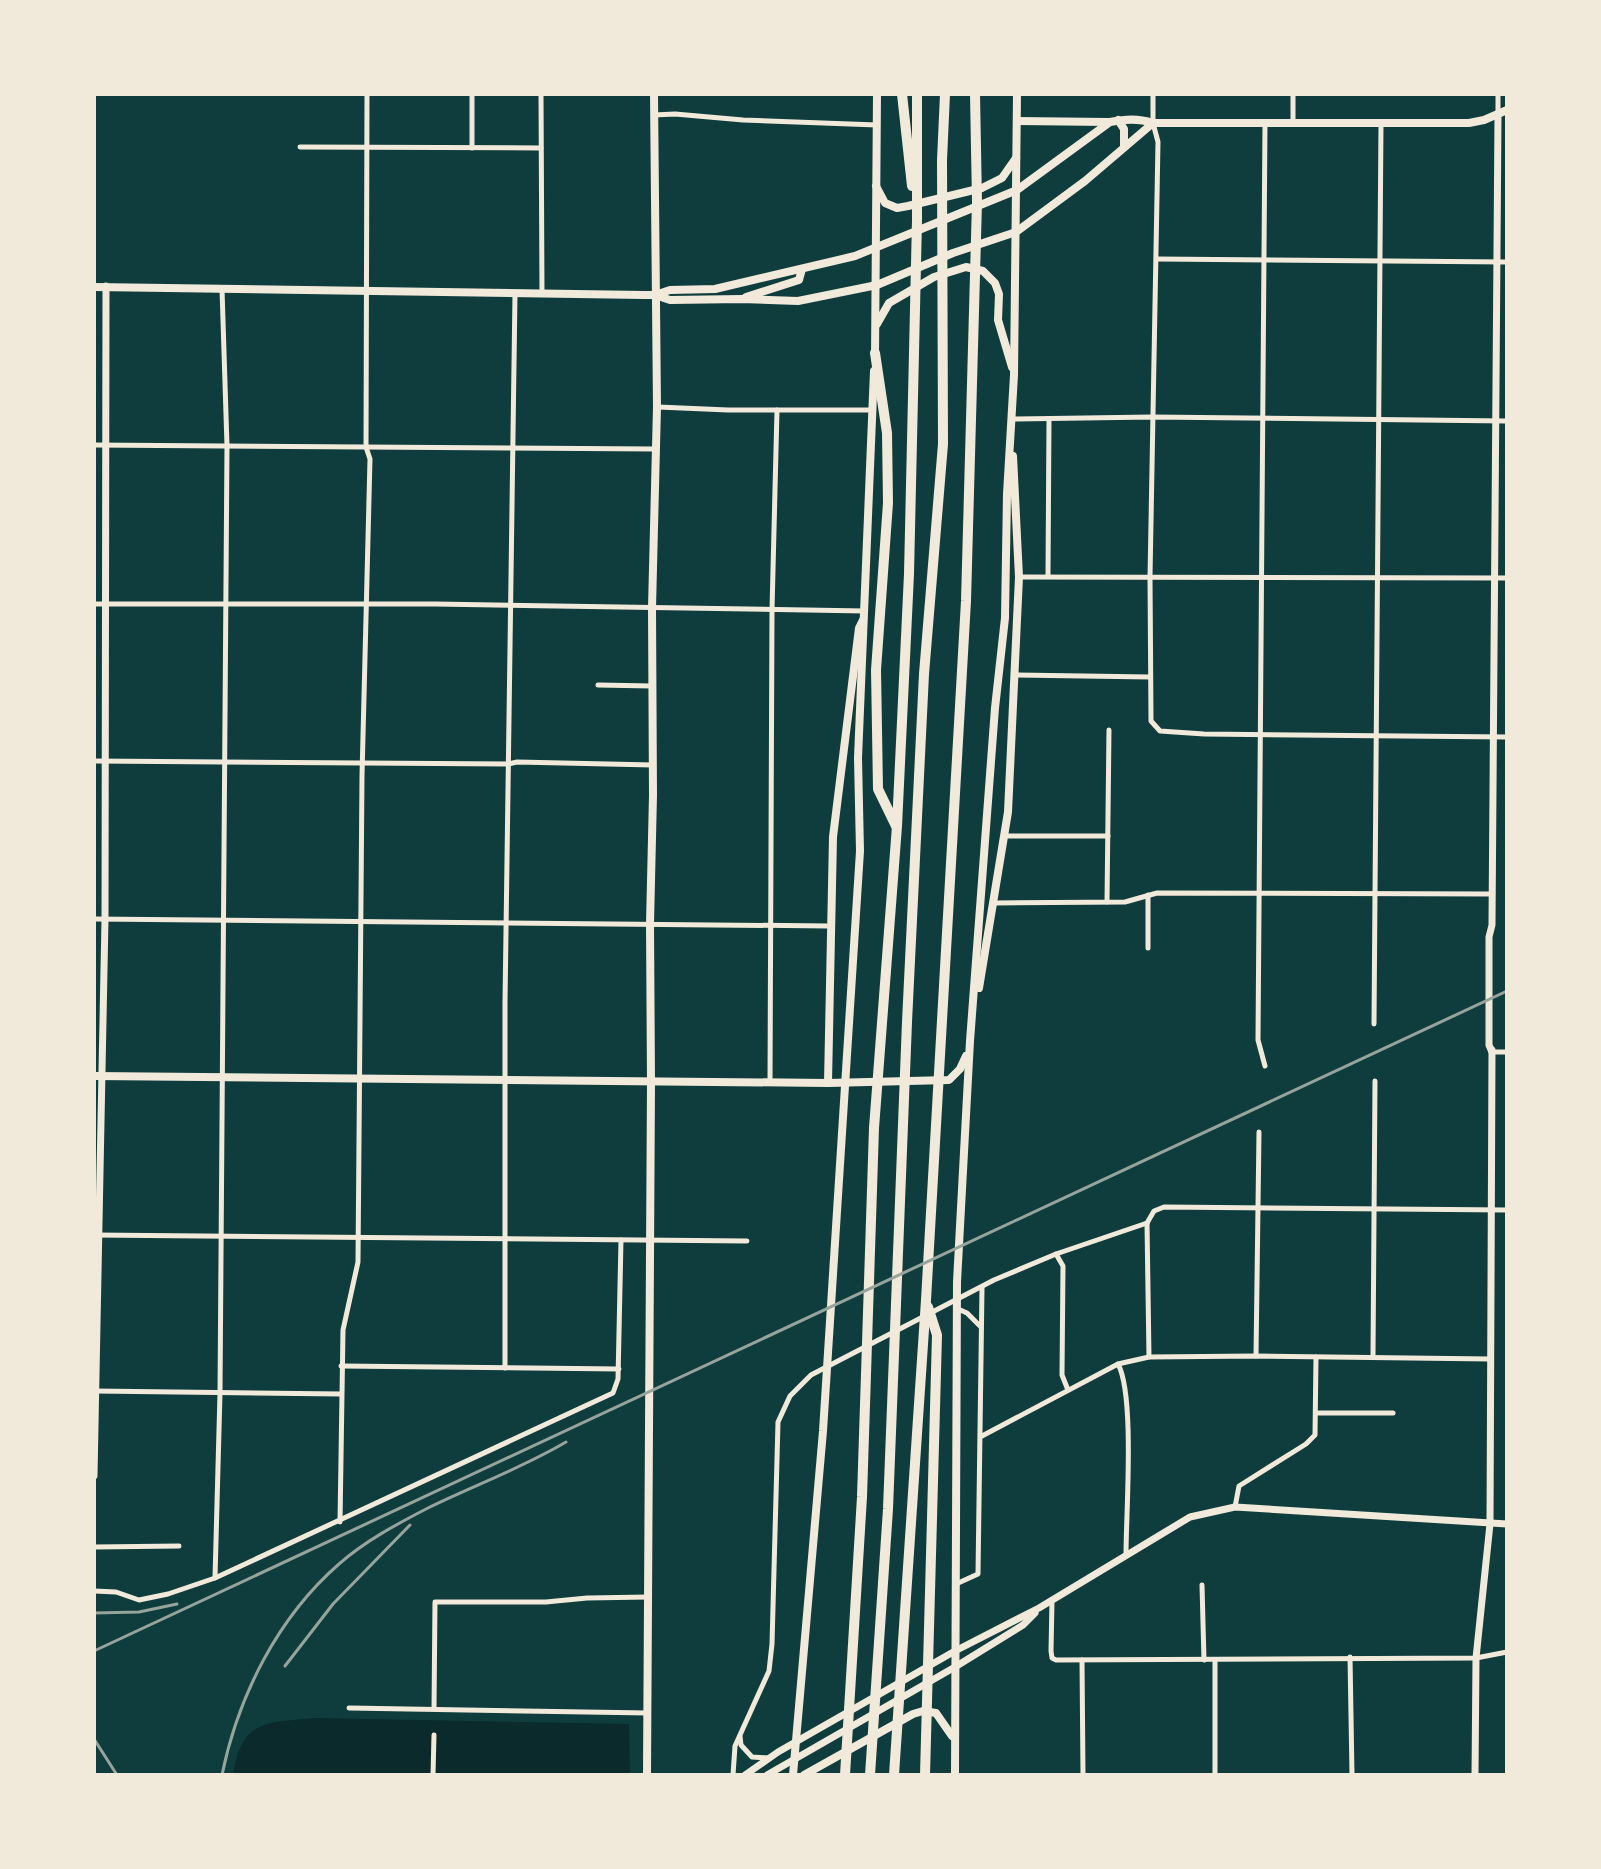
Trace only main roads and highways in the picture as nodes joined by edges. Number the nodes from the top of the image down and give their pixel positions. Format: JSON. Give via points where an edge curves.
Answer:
{"nodes":[{"id":1,"x":654,"y":94,"type":"edge"},
{"id":2,"x":877,"y":94,"type":"edge"},
{"id":3,"x":902,"y":94,"type":"edge"},
{"id":4,"x":917,"y":94,"type":"edge"},
{"id":5,"x":975,"y":94,"type":"edge"},
{"id":6,"x":1017,"y":94,"type":"edge"},
{"id":7,"x":944,"y":98,"type":"edge"},
{"id":8,"x":1507,"y":110,"type":"edge"},
{"id":9,"x":1017,"y":121,"type":"junction"},
{"id":10,"x":1114,"y":121,"type":"junction"},
{"id":11,"x":1153,"y":123,"type":"junction"},
{"id":12,"x":1124,"y":146,"type":"junction"},
{"id":13,"x":1017,"y":157,"type":"junction"},
{"id":14,"x":913,"y":161,"type":"junction"},
{"id":15,"x":876,"y":185,"type":"junction"},
{"id":16,"x":1017,"y":190,"type":"junction"},
{"id":17,"x":1016,"y":232,"type":"junction"},
{"id":18,"x":876,"y":248,"type":"junction"},
{"id":19,"x":802,"y":269,"type":"junction"},
{"id":20,"x":877,"y":285,"type":"junction"},
{"id":21,"x":94,"y":287,"type":"edge"},
{"id":22,"x":655,"y":295,"type":"junction"},
{"id":23,"x":742,"y":299,"type":"junction"},
{"id":24,"x":876,"y":327,"type":"junction"},
{"id":25,"x":875,"y":353,"type":"junction"},
{"id":26,"x":1014,"y":375,"type":"junction"},
{"id":27,"x":1012,"y":419,"type":"junction"},
{"id":28,"x":866,"y":611,"type":"junction"},
{"id":29,"x":897,"y":826,"type":"junction"},
{"id":30,"x":98,"y":1076,"type":"edge"},
{"id":31,"x":651,"y":1082,"type":"junction"},
{"id":32,"x":828,"y":1083,"type":"junction"},
{"id":33,"x":926,"y":1300,"type":"junction"},
{"id":34,"x":955,"y":1740,"type":"junction"},
{"id":35,"x":894,"y":1771,"type":"edge"},
{"id":36,"x":647,"y":1775,"type":"edge"},
{"id":37,"x":793,"y":1775,"type":"edge"},
{"id":38,"x":804,"y":1775,"type":"edge"},
{"id":39,"x":845,"y":1775,"type":"edge"},
{"id":40,"x":870,"y":1775,"type":"edge"},
{"id":41,"x":925,"y":1775,"type":"edge"},
{"id":42,"x":955,"y":1775,"type":"edge"}],
"edges":[{"from":1,"to":22,"type":"main road"},
{"from":2,"to":15,"type":"main road"},
{"from":3,"to":14,"type":"highway"},
{"from":4,"to":14,"type":"highway"},
{"from":5,"to":33,"type":"highway","via":[[966,601]]},
{"from":6,"to":9,"type":"main road"},
{"from":7,"to":40,"type":"highway","via":[[943,444],[924,674],[888,1509]]},
{"from":8,"to":11,"type":"main road","via":[[1469,123]]},
{"from":9,"to":10,"type":"main road"},
{"from":9,"to":13,"type":"main road"},
{"from":10,"to":11,"type":"main road","via":[[1140,118]]},
{"from":10,"to":12,"type":"main road","via":[[1124,129]]},
{"from":10,"to":16,"type":"main road"},
{"from":11,"to":12,"type":"main road"},
{"from":12,"to":17,"type":"main road"},
{"from":13,"to":15,"type":"main road","via":[[1002,178],[982,188],[908,206],[885,203]]},
{"from":13,"to":16,"type":"main road"},
{"from":14,"to":29,"type":"highway","via":[[917,220],[909,574]]},
{"from":15,"to":18,"type":"main road"},
{"from":16,"to":17,"type":"main road"},
{"from":16,"to":18,"type":"main road"},
{"from":17,"to":20,"type":"main road"},
{"from":17,"to":26,"type":"main road"},
{"from":18,"to":19,"type":"main road"},
{"from":18,"to":20,"type":"main road"},
{"from":19,"to":22,"type":"main road","via":[[715,289]]},
{"from":19,"to":23,"type":"main road","via":[[799,280]]},
{"from":20,"to":23,"type":"main road","via":[[798,301]]},
{"from":20,"to":24,"type":"main road"},
{"from":21,"to":22,"type":"main road"},
{"from":22,"to":23,"type":"main road","via":[[670,300]]},
{"from":22,"to":31,"type":"main road"},
{"from":24,"to":25,"type":"main road"},
{"from":24,"to":26,"type":"main road","via":[[889,303],[911,289],[966,267],[983,271],[999,294],[998,320]]},
{"from":25,"to":28,"type":"main road"},
{"from":25,"to":29,"type":"highway","via":[[887,433],[888,503],[876,670],[878,789]]},
{"from":26,"to":27,"type":"main road"},
{"from":27,"to":32,"type":"main road","via":[[1019,577],[1006,836],[968,1050],[949,1080]]},
{"from":27,"to":34,"type":"main road","via":[[1005,618],[970,1041],[955,1353]]},
{"from":28,"to":32,"type":"main road","via":[[859,628],[833,837]]},
{"from":28,"to":37,"type":"main road","via":[[858,758],[860,851],[823,1431]]},
{"from":29,"to":39,"type":"highway","via":[[874,1128],[855,1642]]},
{"from":30,"to":31,"type":"main road"},
{"from":31,"to":32,"type":"main road"},
{"from":31,"to":36,"type":"main road"},
{"from":33,"to":35,"type":"highway"},
{"from":33,"to":41,"type":"highway","via":[[937,1335]]},
{"from":34,"to":38,"type":"main road","via":[[936,1713],[923,1711]]},
{"from":34,"to":42,"type":"main road"}]}
